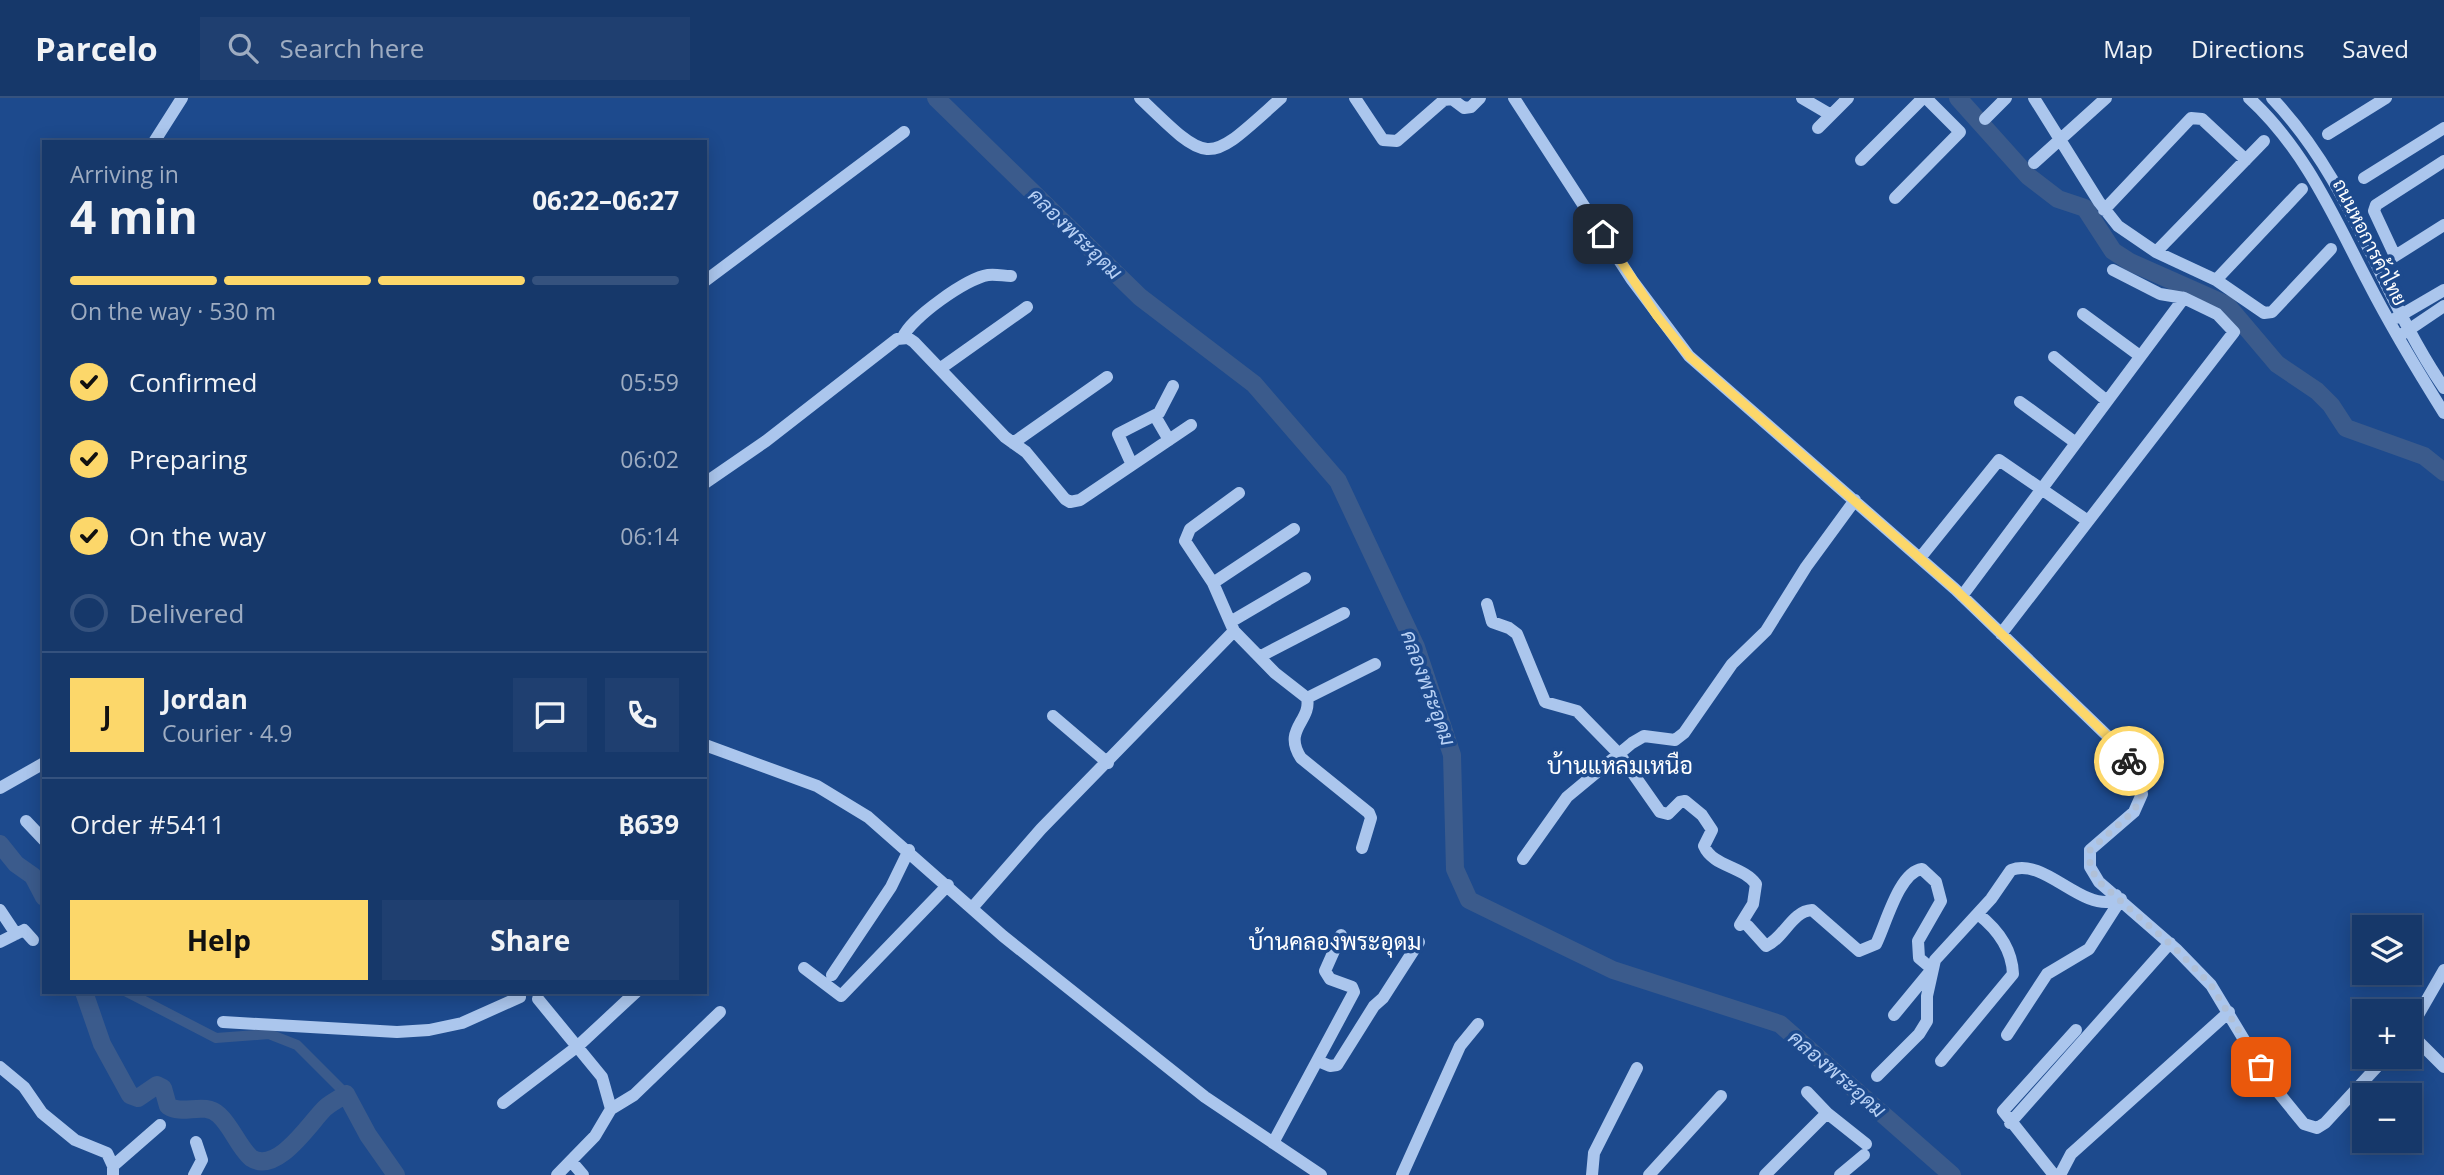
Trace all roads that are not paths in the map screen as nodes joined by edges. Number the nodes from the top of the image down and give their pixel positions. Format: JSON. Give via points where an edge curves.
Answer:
{"nodes":[{"id":1,"x":182,"y":98,"type":"edge"},
{"id":2,"x":1140,"y":98,"type":"edge"},
{"id":3,"x":1281,"y":98,"type":"edge"},
{"id":4,"x":1355,"y":98,"type":"edge"},
{"id":5,"x":1480,"y":98,"type":"edge"},
{"id":6,"x":1514,"y":98,"type":"edge"},
{"id":7,"x":1802,"y":98,"type":"edge"},
{"id":8,"x":1848,"y":98,"type":"edge"},
{"id":9,"x":1925,"y":98,"type":"edge"},
{"id":10,"x":2006,"y":98,"type":"edge"},
{"id":11,"x":2034,"y":98,"type":"edge"},
{"id":12,"x":2106,"y":98,"type":"edge"},
{"id":13,"x":2386,"y":98,"type":"edge"},
{"id":14,"x":2268,"y":102,"type":"edge"},
{"id":15,"x":1831,"y":115,"type":"junction"},
{"id":16,"x":1985,"y":119,"type":"dead end"},
{"id":17,"x":1818,"y":128,"type":"dead end"},
{"id":18,"x":2444,"y":128,"type":"edge"},
{"id":19,"x":904,"y":132,"type":"dead end"},
{"id":20,"x":2328,"y":134,"type":"dead end"},
{"id":21,"x":2062,"y":139,"type":"junction"},
{"id":22,"x":155,"y":140,"type":"edge"},
{"id":23,"x":2264,"y":141,"type":"dead end"},
{"id":24,"x":1861,"y":160,"type":"dead end"},
{"id":25,"x":2246,"y":160,"type":"junction"},
{"id":26,"x":2444,"y":161,"type":"edge"},
{"id":27,"x":2034,"y":163,"type":"dead end"},
{"id":28,"x":2364,"y":178,"type":"dead end"},
{"id":29,"x":2302,"y":189,"type":"dead end"},
{"id":30,"x":1895,"y":198,"type":"dead end"},
{"id":31,"x":2104,"y":210,"type":"junction"},
{"id":32,"x":2444,"y":225,"type":"edge"},
{"id":33,"x":2331,"y":249,"type":"dead end"},
{"id":34,"x":2156,"y":252,"type":"junction"},
{"id":35,"x":2113,"y":270,"type":"dead end"},
{"id":36,"x":1011,"y":275,"type":"dead end"},
{"id":37,"x":707,"y":280,"type":"edge"},
{"id":38,"x":2217,"y":280,"type":"junction"},
{"id":39,"x":2444,"y":290,"type":"edge"},
{"id":40,"x":2184,"y":298,"type":"junction"},
{"id":41,"x":2444,"y":306,"type":"edge"},
{"id":42,"x":1027,"y":307,"type":"dead end"},
{"id":43,"x":2083,"y":314,"type":"dead end"},
{"id":44,"x":2403,"y":314,"type":"junction"},
{"id":45,"x":2390,"y":322,"type":"junction"},
{"id":46,"x":2410,"y":328,"type":"junction"},
{"id":47,"x":2397,"y":336,"type":"junction"},
{"id":48,"x":903,"y":337,"type":"junction"},
{"id":49,"x":2140,"y":356,"type":"junction"},
{"id":50,"x":2054,"y":357,"type":"dead end"},
{"id":51,"x":941,"y":368,"type":"junction"},
{"id":52,"x":1107,"y":377,"type":"dead end"},
{"id":53,"x":1173,"y":386,"type":"dead end"},
{"id":54,"x":2444,"y":388,"type":"edge"},
{"id":55,"x":2107,"y":401,"type":"junction"},
{"id":56,"x":2021,"y":402,"type":"dead end"},
{"id":57,"x":2444,"y":412,"type":"edge"},
{"id":58,"x":1155,"y":416,"type":"junction"},
{"id":59,"x":1192,"y":425,"type":"dead end"},
{"id":60,"x":1169,"y":440,"type":"junction"},
{"id":61,"x":1013,"y":443,"type":"junction"},
{"id":62,"x":2076,"y":443,"type":"junction"},
{"id":63,"x":1132,"y":464,"type":"junction"},
{"id":64,"x":707,"y":482,"type":"edge"},
{"id":65,"x":2041,"y":489,"type":"junction"},
{"id":66,"x":1239,"y":493,"type":"dead end"},
{"id":67,"x":1855,"y":500,"type":"junction"},
{"id":68,"x":2088,"y":521,"type":"junction"},
{"id":69,"x":1294,"y":529,"type":"dead end"},
{"id":70,"x":1920,"y":558,"type":"junction"},
{"id":71,"x":1305,"y":579,"type":"dead end"},
{"id":72,"x":1213,"y":583,"type":"junction"},
{"id":73,"x":1962,"y":596,"type":"junction"},
{"id":74,"x":1487,"y":604,"type":"dead end"},
{"id":75,"x":1344,"y":613,"type":"dead end"},
{"id":76,"x":1233,"y":626,"type":"junction"},
{"id":77,"x":2001,"y":634,"type":"junction"},
{"id":78,"x":1261,"y":656,"type":"junction"},
{"id":79,"x":1375,"y":664,"type":"dead end"},
{"id":80,"x":1307,"y":698,"type":"junction"},
{"id":81,"x":1054,"y":716,"type":"dead end"},
{"id":82,"x":707,"y":746,"type":"edge"},
{"id":83,"x":1620,"y":755,"type":"junction"},
{"id":84,"x":1108,"y":763,"type":"junction"},
{"id":85,"x":42,"y":764,"type":"edge"},
{"id":86,"x":0,"y":788,"type":"edge"},
{"id":87,"x":26,"y":821,"type":"dead end"},
{"id":88,"x":42,"y":838,"type":"edge"},
{"id":89,"x":1362,"y":848,"type":"dead end"},
{"id":90,"x":909,"y":850,"type":"junction"},
{"id":91,"x":1523,"y":859,"type":"dead end"},
{"id":92,"x":948,"y":885,"type":"junction"},
{"id":93,"x":2119,"y":897,"type":"junction"},
{"id":94,"x":972,"y":908,"type":"junction"},
{"id":95,"x":0,"y":910,"type":"edge"},
{"id":96,"x":1978,"y":914,"type":"junction"},
{"id":97,"x":16,"y":934,"type":"junction"},
{"id":98,"x":1341,"y":934,"type":"dead end"},
{"id":99,"x":33,"y":940,"type":"dead end"},
{"id":100,"x":0,"y":942,"type":"edge"},
{"id":101,"x":1419,"y":942,"type":"dead end"},
{"id":102,"x":2170,"y":943,"type":"junction"},
{"id":103,"x":804,"y":968,"type":"dead end"},
{"id":104,"x":1931,"y":969,"type":"junction"},
{"id":105,"x":2444,"y":970,"type":"edge"},
{"id":106,"x":832,"y":975,"type":"dead end"},
{"id":107,"x":634,"y":994,"type":"edge"},
{"id":108,"x":519,"y":995,"type":"edge"},
{"id":109,"x":541,"y":996,"type":"edge"},
{"id":110,"x":2422,"y":1009,"type":"edge"},
{"id":111,"x":720,"y":1012,"type":"dead end"},
{"id":112,"x":2229,"y":1012,"type":"junction"},
{"id":113,"x":1894,"y":1015,"type":"dead end"},
{"id":114,"x":223,"y":1022,"type":"dead end"},
{"id":115,"x":1478,"y":1024,"type":"dead end"},
{"id":116,"x":2076,"y":1030,"type":"dead end"},
{"id":117,"x":2007,"y":1035,"type":"dead end"},
{"id":118,"x":2422,"y":1044,"type":"edge"},
{"id":119,"x":578,"y":1046,"type":"junction"},
{"id":120,"x":1318,"y":1061,"type":"junction"},
{"id":121,"x":1941,"y":1061,"type":"dead end"},
{"id":122,"x":0,"y":1067,"type":"edge"},
{"id":123,"x":2444,"y":1067,"type":"edge"},
{"id":124,"x":1637,"y":1068,"type":"dead end"},
{"id":125,"x":2375,"y":1069,"type":"edge"},
{"id":126,"x":1877,"y":1076,"type":"dead end"},
{"id":127,"x":1807,"y":1092,"type":"dead end"},
{"id":128,"x":1721,"y":1096,"type":"dead end"},
{"id":129,"x":503,"y":1103,"type":"dead end"},
{"id":130,"x":611,"y":1109,"type":"junction"},
{"id":131,"x":1828,"y":1113,"type":"junction"},
{"id":132,"x":2010,"y":1123,"type":"junction"},
{"id":133,"x":160,"y":1125,"type":"dead end"},
{"id":134,"x":196,"y":1142,"type":"dead end"},
{"id":135,"x":1273,"y":1143,"type":"junction"},
{"id":136,"x":571,"y":1161,"type":"junction"},
{"id":137,"x":113,"y":1170,"type":"edge"},
{"id":138,"x":194,"y":1175,"type":"edge"},
{"id":139,"x":557,"y":1175,"type":"edge"},
{"id":140,"x":583,"y":1175,"type":"edge"},
{"id":141,"x":1321,"y":1175,"type":"edge"},
{"id":142,"x":1402,"y":1175,"type":"edge"},
{"id":143,"x":1591,"y":1175,"type":"edge"},
{"id":144,"x":1649,"y":1175,"type":"edge"},
{"id":145,"x":1765,"y":1175,"type":"edge"},
{"id":146,"x":1840,"y":1175,"type":"edge"},
{"id":147,"x":2054,"y":1175,"type":"edge"},
{"id":148,"x":2060,"y":1175,"type":"edge"}],
"edges":[{"from":1,"to":22,"type":"street"},
{"from":2,"to":3,"type":"street","via":[[1185,141],[1208,150],[1230,143]]},
{"from":4,"to":5,"type":"street","via":[[1383,140],[1390,143],[1444,100],[1452,99],[1464,108]]},
{"from":6,"to":67,"type":"street","via":[[1632,280],[1689,356]]},
{"from":7,"to":15,"type":"street"},
{"from":8,"to":15,"type":"street"},
{"from":9,"to":24,"type":"street"},
{"from":9,"to":30,"type":"street","via":[[1960,132]]},
{"from":10,"to":16,"type":"street"},
{"from":11,"to":21,"type":"street"},
{"from":12,"to":21,"type":"street"},
{"from":13,"to":20,"type":"street"},
{"from":14,"to":44,"type":"street","name":"ถนนหอการค้าไทย","via":[[2298,125],[2331,172]]},
{"from":14,"to":45,"type":"street","name":"ถนนหอการค้าไทย","via":[[2316,180]]},
{"from":15,"to":17,"type":"street"},
{"from":18,"to":28,"type":"street"},
{"from":19,"to":37,"type":"street"},
{"from":21,"to":27,"type":"street"},
{"from":21,"to":31,"type":"street"},
{"from":23,"to":25,"type":"street"},
{"from":25,"to":31,"type":"street","via":[[2202,119],[2191,118]]},
{"from":25,"to":34,"type":"street"},
{"from":26,"to":32,"type":"street","via":[[2376,205],[2374,211],[2395,256]]},
{"from":29,"to":38,"type":"street"},
{"from":31,"to":34,"type":"street","via":[[2118,226]]},
{"from":33,"to":38,"type":"street","via":[[2267,314]]},
{"from":34,"to":38,"type":"street"},
{"from":35,"to":40,"type":"street","via":[[2160,294]]},
{"from":36,"to":48,"type":"street","via":[[981,278],[924,313]]},
{"from":39,"to":44,"type":"street"},
{"from":40,"to":49,"type":"street"},
{"from":40,"to":68,"type":"street","via":[[2217,314],[2234,332]]},
{"from":41,"to":46,"type":"street"},
{"from":42,"to":51,"type":"street"},
{"from":43,"to":49,"type":"street"},
{"from":44,"to":45,"type":"street"},
{"from":44,"to":46,"type":"street","name":"ถนนหอการค้าไทย"},
{"from":45,"to":47,"type":"street","name":"ถนนหอการค้าไทย"},
{"from":46,"to":47,"type":"street"},
{"from":46,"to":54,"type":"street","name":"ถนนหอการค้าไทย"},
{"from":47,"to":57,"type":"street","name":"ถนนหอการค้าไทย"},
{"from":48,"to":51,"type":"street"},
{"from":48,"to":64,"type":"street"},
{"from":49,"to":55,"type":"street"},
{"from":50,"to":55,"type":"street"},
{"from":51,"to":61,"type":"street"},
{"from":52,"to":61,"type":"street"},
{"from":53,"to":58,"type":"street"},
{"from":55,"to":62,"type":"street"},
{"from":56,"to":62,"type":"street"},
{"from":58,"to":60,"type":"street"},
{"from":58,"to":63,"type":"street","via":[[1118,434]]},
{"from":59,"to":60,"type":"street"},
{"from":60,"to":63,"type":"street"},
{"from":61,"to":63,"type":"street","via":[[1070,502],[1080,500]]},
{"from":62,"to":65,"type":"street"},
{"from":65,"to":68,"type":"street"},
{"from":65,"to":70,"type":"street","via":[[1998,460]]},
{"from":65,"to":73,"type":"street"},
{"from":66,"to":72,"type":"street","via":[[1185,537]]},
{"from":67,"to":70,"type":"street"},
{"from":67,"to":83,"type":"street","via":[[1766,631],[1732,664],[1684,733],[1665,741],[1644,736]]},
{"from":68,"to":77,"type":"street"},
{"from":69,"to":72,"type":"street"},
{"from":70,"to":73,"type":"street"},
{"from":71,"to":76,"type":"street"},
{"from":72,"to":76,"type":"street"},
{"from":73,"to":77,"type":"street"},
{"from":74,"to":83,"type":"street","via":[[1492,622],[1517,634],[1545,702],[1577,711]]},
{"from":75,"to":78,"type":"street"},
{"from":76,"to":78,"type":"street"},
{"from":76,"to":84,"type":"street"},
{"from":77,"to":93,"type":"street","via":[[2121,749],[2138,776],[2142,794],[2134,811],[2090,850],[2090,867],[2099,882]]},
{"from":78,"to":80,"type":"street"},
{"from":79,"to":80,"type":"street"},
{"from":80,"to":89,"type":"street","via":[[1309,705],[1294,734],[1294,746],[1301,758],[1369,813]]},
{"from":81,"to":84,"type":"street"},
{"from":82,"to":90,"type":"street","via":[[833,794]]},
{"from":83,"to":91,"type":"street","via":[[1567,797]]},
{"from":83,"to":104,"type":"street","via":[[1660,812],[1668,814],[1683,800],[1690,804],[1712,830],[1705,850],[1754,881],[1753,904],[1744,925],[1766,946],[1800,914],[1812,910],[1860,951],[1867,950],[1876,944],[1904,881],[1922,869],[1936,883],[1941,901],[1918,941],[1919,958]]},
{"from":84,"to":94,"type":"street","via":[[1041,829]]},
{"from":85,"to":86,"type":"street"},
{"from":87,"to":88,"type":"street"},
{"from":90,"to":92,"type":"street"},
{"from":90,"to":106,"type":"street","via":[[891,887]]},
{"from":92,"to":94,"type":"street"},
{"from":92,"to":103,"type":"street","via":[[841,996]]},
{"from":93,"to":96,"type":"street","via":[[2099,904],[2030,869],[2015,868]]},
{"from":93,"to":102,"type":"street"},
{"from":93,"to":117,"type":"street","via":[[2090,949],[2047,974]]},
{"from":94,"to":135,"type":"street","via":[[1205,1097]]},
{"from":95,"to":97,"type":"street"},
{"from":96,"to":104,"type":"street"},
{"from":96,"to":121,"type":"street","via":[[1997,931],[2013,974]]},
{"from":97,"to":99,"type":"street","via":[[24,930]]},
{"from":97,"to":100,"type":"street"},
{"from":98,"to":120,"type":"street","via":[[1326,975],[1354,992]]},
{"from":101,"to":120,"type":"street","via":[[1337,1065]]},
{"from":102,"to":112,"type":"street","via":[[2211,985]]},
{"from":102,"to":132,"type":"street"},
{"from":104,"to":113,"type":"street"},
{"from":104,"to":126,"type":"street","via":[[1927,1021]]},
{"from":105,"to":110,"type":"street"},
{"from":107,"to":119,"type":"street"},
{"from":108,"to":109,"type":"street","via":[[527,1001]]},
{"from":108,"to":114,"type":"street","via":[[462,1023],[429,1030]]},
{"from":109,"to":119,"type":"street"},
{"from":111,"to":130,"type":"street","via":[[634,1095]]},
{"from":112,"to":125,"type":"street","via":[[2269,1081],[2304,1124],[2316,1128]]},
{"from":112,"to":148,"type":"street","via":[[2071,1154]]},
{"from":115,"to":142,"type":"street","via":[[1460,1046]]},
{"from":116,"to":132,"type":"street","via":[[2003,1111]]},
{"from":118,"to":123,"type":"street"},
{"from":119,"to":129,"type":"street"},
{"from":119,"to":130,"type":"street","via":[[602,1077]]},
{"from":120,"to":135,"type":"street"},
{"from":122,"to":137,"type":"street","via":[[24,1087],[42,1113],[75,1140],[105,1152]]},
{"from":124,"to":143,"type":"street","via":[[1594,1153]]},
{"from":127,"to":131,"type":"street"},
{"from":128,"to":144,"type":"street"},
{"from":130,"to":136,"type":"street","via":[[595,1136]]},
{"from":131,"to":145,"type":"street"},
{"from":131,"to":146,"type":"street","via":[[1865,1149]]},
{"from":132,"to":147,"type":"street"},
{"from":133,"to":137,"type":"street"},
{"from":134,"to":138,"type":"street","via":[[202,1160]]},
{"from":135,"to":141,"type":"street"},
{"from":136,"to":139,"type":"street"},
{"from":136,"to":140,"type":"street"}]}
